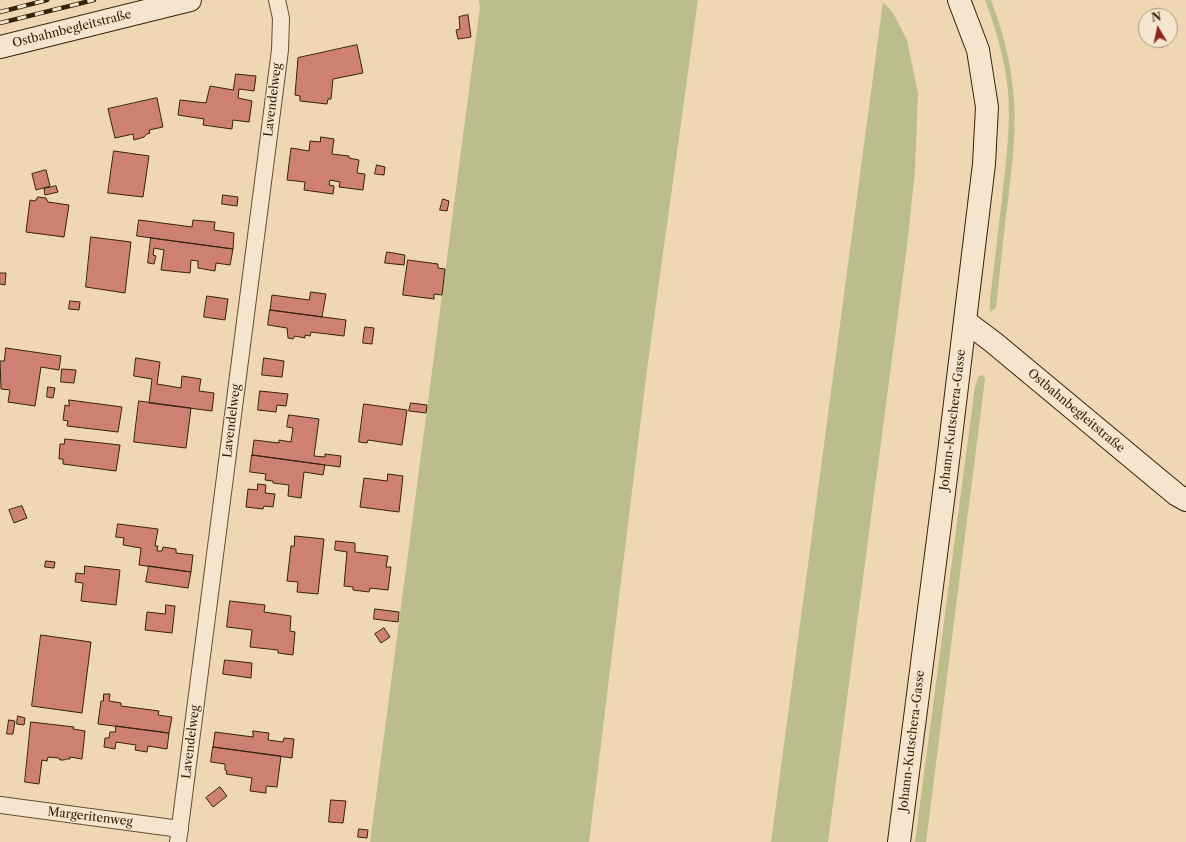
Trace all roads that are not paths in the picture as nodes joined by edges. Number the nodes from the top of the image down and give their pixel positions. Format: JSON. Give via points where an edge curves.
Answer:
{"nodes":[{"id":1,"x":190,"y":0,"type":"edge"},
{"id":2,"x":277,"y":0,"type":"edge"},
{"id":3,"x":959,"y":0,"type":"edge"},
{"id":4,"x":0,"y":47,"type":"edge"},
{"id":5,"x":965,"y":321,"type":"junction"},
{"id":6,"x":1186,"y":500,"type":"edge"},
{"id":7,"x":0,"y":805,"type":"edge"},
{"id":8,"x":179,"y":835,"type":"edge"},
{"id":9,"x":899,"y":842,"type":"edge"}],
"edges":[{"from":1,"to":4,"type":"street","name":"Ostbahnbegleitstraße"},
{"from":2,"to":8,"type":"street","name":"Lavendelweg","via":[[280,50]]},
{"from":3,"to":5,"type":"street","name":"Johann-Kutschera-Gasse","via":[[978,50],[987,107],[984,164]]},
{"from":5,"to":6,"type":"street","name":"Ostbahnbegleitstraße"},
{"from":5,"to":9,"type":"street","name":"Johann-Kutschera-Gasse"},
{"from":7,"to":8,"type":"street","name":"Margeritenweg"}]}
